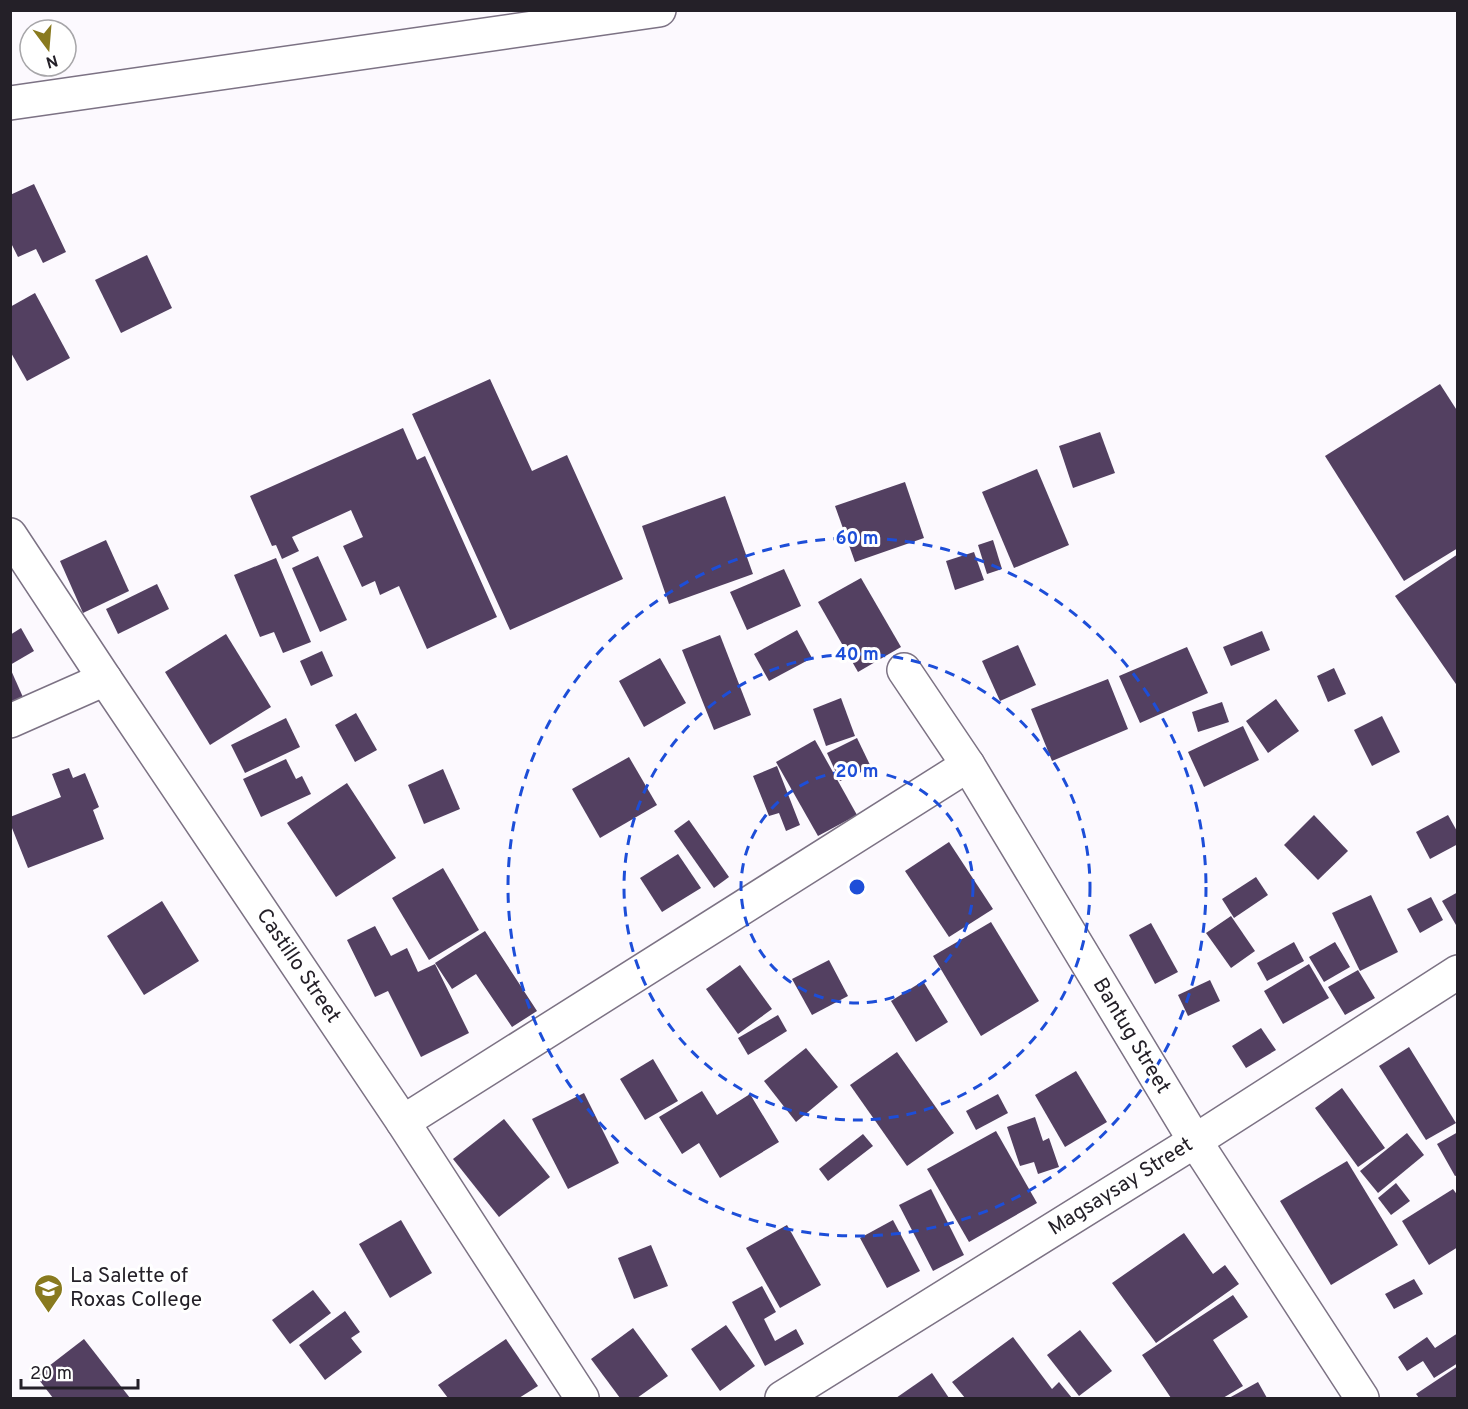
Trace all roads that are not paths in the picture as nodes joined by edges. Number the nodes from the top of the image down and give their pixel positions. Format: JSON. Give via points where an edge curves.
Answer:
{"nodes":[{"id":1,"x":659,"y":10,"type":"edge"},
{"id":2,"x":10,"y":103,"type":"edge"},
{"id":3,"x":10,"y":535,"type":"edge"},
{"id":4,"x":904,"y":670,"type":"dead end"},
{"id":5,"x":105,"y":680,"type":"junction"},
{"id":6,"x":10,"y":721,"type":"edge"},
{"id":7,"x":968,"y":765,"type":"junction"},
{"id":8,"x":1458,"y":972,"type":"edge"},
{"id":9,"x":403,"y":1122,"type":"junction"},
{"id":10,"x":1195,"y":1141,"type":"junction"},
{"id":11,"x":582,"y":1398,"type":"edge"},
{"id":12,"x":782,"y":1398,"type":"edge"},
{"id":13,"x":1362,"y":1398,"type":"edge"}],
"edges":[{"from":1,"to":2,"type":"street"},
{"from":3,"to":5,"type":"street","name":"Castillo Street"},
{"from":4,"to":7,"type":"street","name":"Bantug Street"},
{"from":5,"to":6,"type":"street"},
{"from":5,"to":9,"type":"street","name":"Castillo Street"},
{"from":7,"to":9,"type":"street"},
{"from":7,"to":10,"type":"street","name":"Bantug Street"},
{"from":8,"to":10,"type":"street","name":"Magsaysay Street"},
{"from":9,"to":11,"type":"street","name":"Castillo Street"},
{"from":10,"to":12,"type":"street","name":"Magsaysay Street"},
{"from":10,"to":13,"type":"street","name":"Bantug Street"}]}
